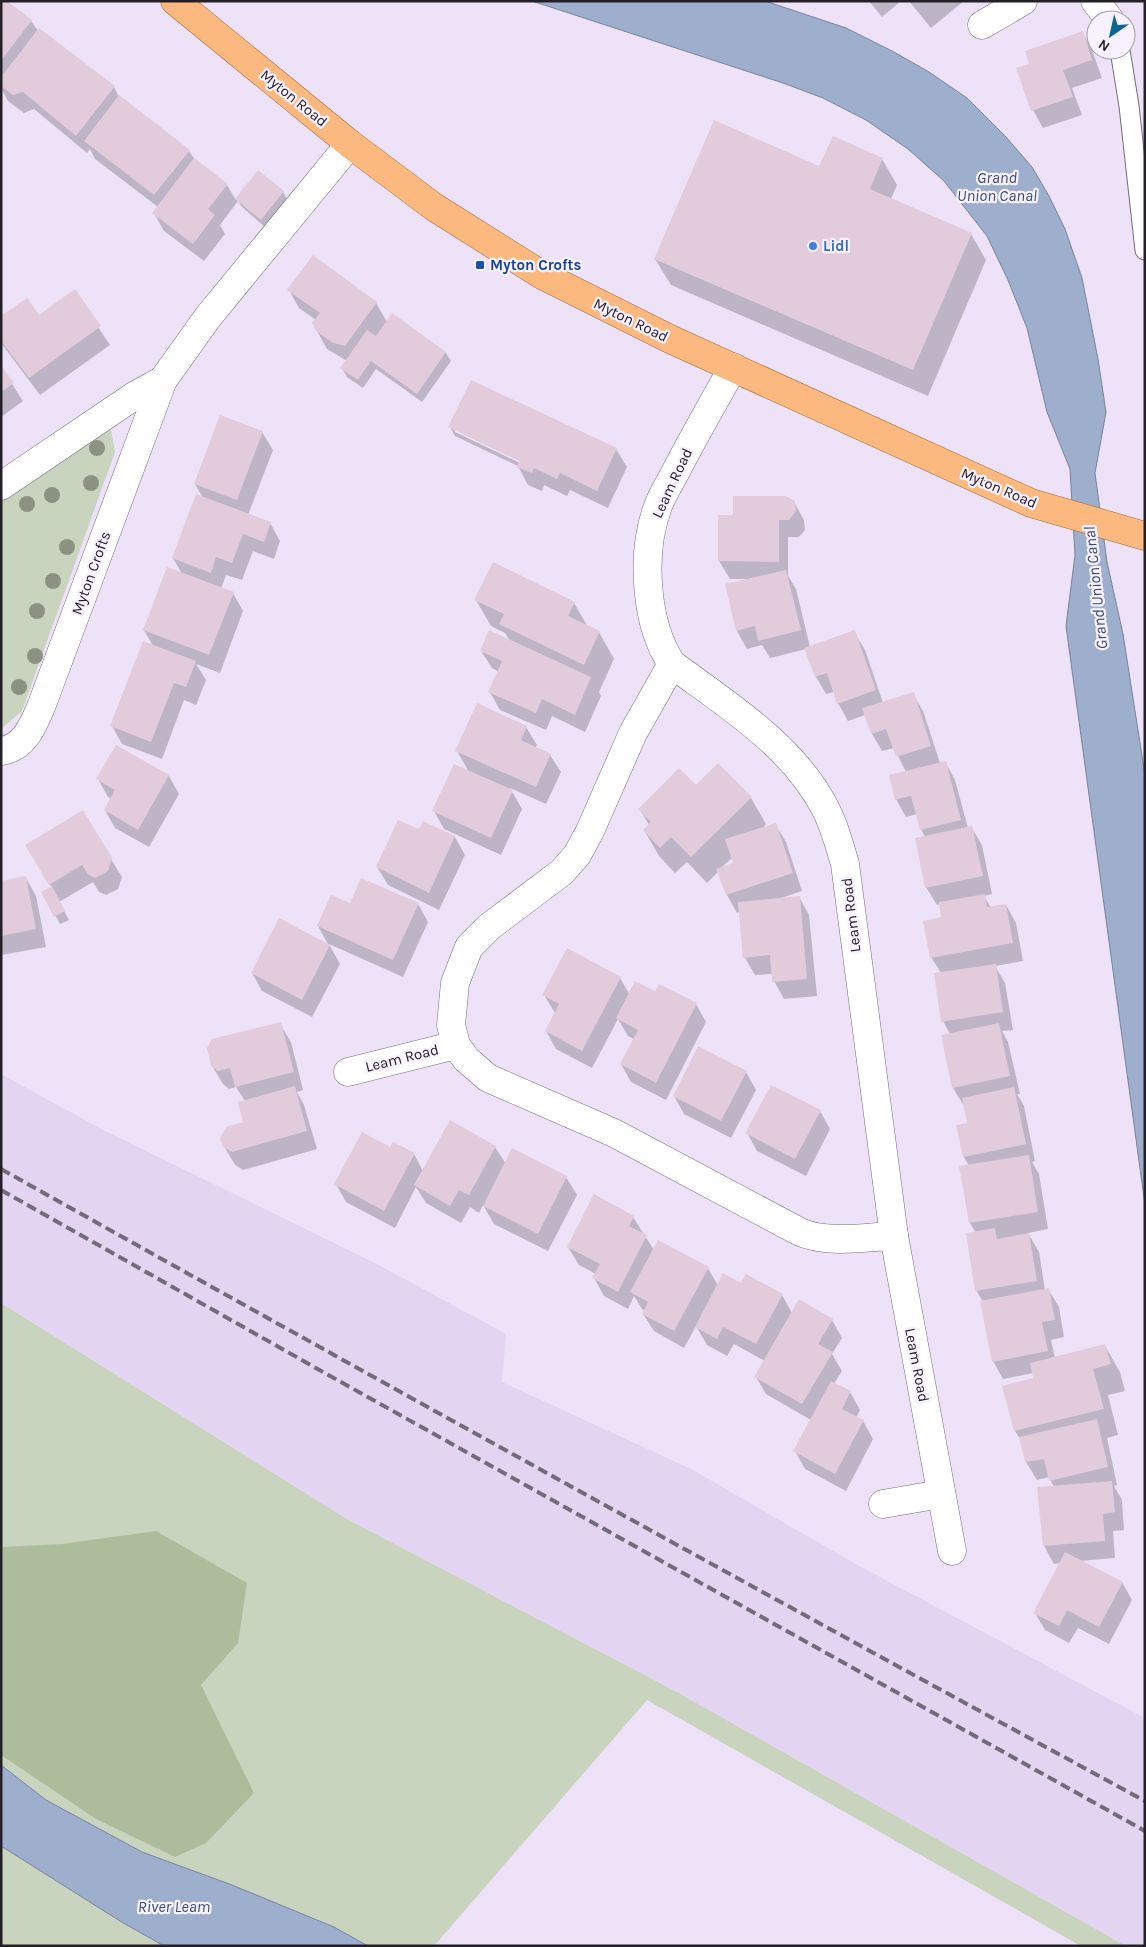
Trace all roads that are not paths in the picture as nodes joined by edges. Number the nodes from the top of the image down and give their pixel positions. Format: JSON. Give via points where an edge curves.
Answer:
{"nodes":[{"id":1,"x":1023,"y":1,"type":"edge"},
{"id":2,"x":178,"y":2,"type":"edge"},
{"id":3,"x":982,"y":25,"type":"dead end"},
{"id":4,"x":1122,"y":60,"type":"edge"},
{"id":5,"x":350,"y":144,"type":"junction"},
{"id":6,"x":1145,"y":250,"type":"edge"},
{"id":7,"x":733,"y":367,"type":"junction"},
{"id":8,"x":163,"y":380,"type":"junction"},
{"id":9,"x":1,"y":486,"type":"edge"},
{"id":10,"x":1139,"y":534,"type":"edge"},
{"id":11,"x":672,"y":664,"type":"junction"},
{"id":12,"x":1,"y":751,"type":"edge"},
{"id":13,"x":456,"y":1045,"type":"junction"},
{"id":14,"x":348,"y":1072,"type":"dead end"},
{"id":15,"x":894,"y":1236,"type":"junction"},
{"id":16,"x":941,"y":1494,"type":"junction"},
{"id":17,"x":882,"y":1504,"type":"dead end"},
{"id":18,"x":952,"y":1551,"type":"dead end"}],
"edges":[{"from":1,"to":3,"type":"street"},
{"from":2,"to":5,"type":"main road","name":"Myton Road"},
{"from":4,"to":6,"type":"lane"},
{"from":5,"to":7,"type":"main road","name":"Myton Road","via":[[434,207],[542,275]]},
{"from":5,"to":8,"type":"street","name":"Myton Crofts","via":[[208,317]]},
{"from":7,"to":10,"type":"main road","name":"Myton Road","via":[[1031,503]]},
{"from":7,"to":11,"type":"street","name":"Leam Road","via":[[657,508],[652,526],[650,603],[656,634]]},
{"from":8,"to":9,"type":"street","name":"Myton Crofts"},
{"from":8,"to":12,"type":"street","name":"Myton Crofts","via":[[42,707],[20,744]]},
{"from":11,"to":13,"type":"street","name":"Leam Road","via":[[627,746],[577,855],[562,872],[489,927],[470,948],[455,983],[451,1025]]},
{"from":11,"to":15,"type":"street","name":"Leam Road","via":[[784,752],[824,806],[836,834],[844,864]]},
{"from":13,"to":14,"type":"street","name":"Leam Road"},
{"from":13,"to":15,"type":"street","name":"Leam Road","via":[[466,1059],[488,1078],[614,1133],[812,1237]]},
{"from":15,"to":16,"type":"street","name":"Leam Road"},
{"from":16,"to":17,"type":"street"},
{"from":16,"to":18,"type":"street","name":"Leam Road"}]}
